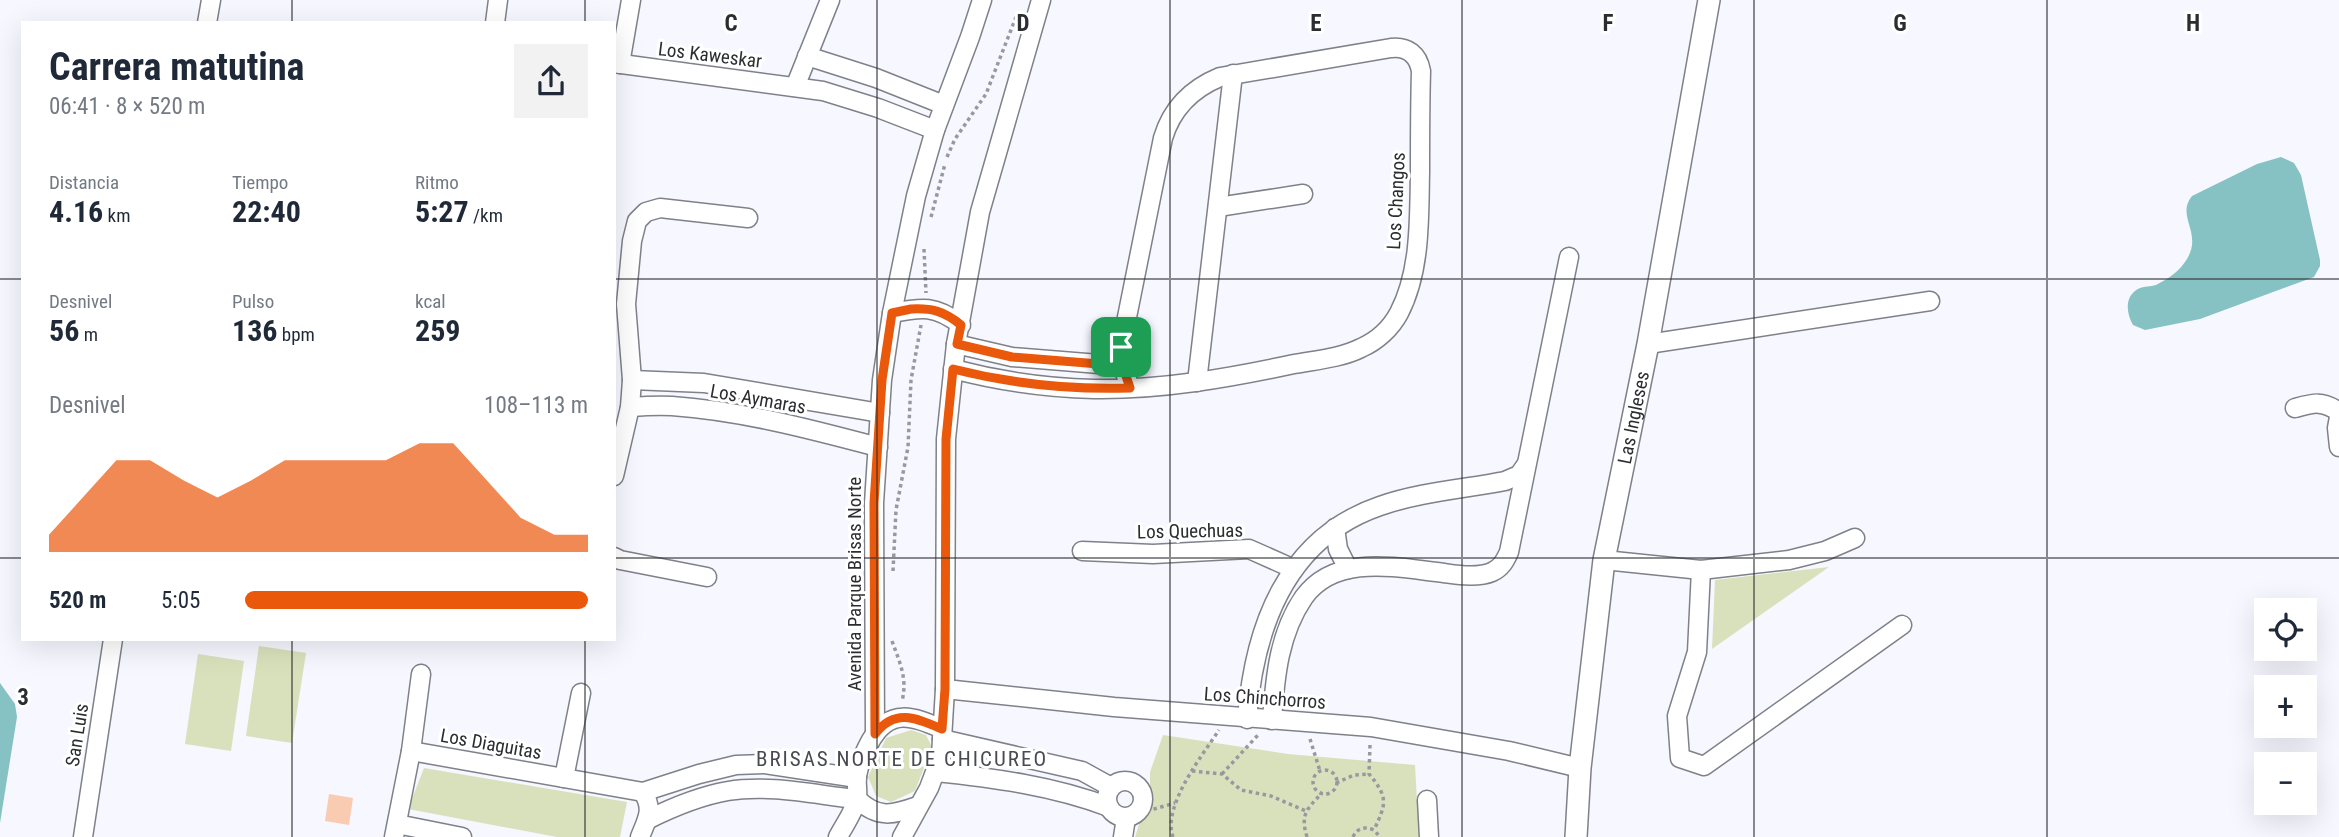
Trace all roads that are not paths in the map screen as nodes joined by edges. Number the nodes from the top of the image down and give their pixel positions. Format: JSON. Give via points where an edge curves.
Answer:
{"nodes":[{"id":1,"x":211,"y":0,"type":"edge"},
{"id":2,"x":498,"y":0,"type":"edge"},
{"id":3,"x":631,"y":0,"type":"edge"},
{"id":4,"x":830,"y":0,"type":"edge"},
{"id":5,"x":982,"y":0,"type":"edge"},
{"id":6,"x":1041,"y":0,"type":"edge"},
{"id":7,"x":1709,"y":0,"type":"edge"},
{"id":8,"x":207,"y":21,"type":"edge"},
{"id":9,"x":495,"y":21,"type":"edge"},
{"id":10,"x":807,"y":56,"type":"junction"},
{"id":11,"x":617,"y":64,"type":"edge"},
{"id":12,"x":1233,"y":74,"type":"junction"},
{"id":13,"x":795,"y":87,"type":"junction"},
{"id":14,"x":944,"y":105,"type":"junction"},
{"id":15,"x":935,"y":130,"type":"junction"},
{"id":16,"x":1303,"y":194,"type":"dead end"},
{"id":17,"x":1218,"y":207,"type":"junction"},
{"id":18,"x":748,"y":218,"type":"dead end"},
{"id":19,"x":1569,"y":257,"type":"dead end"},
{"id":20,"x":1930,"y":301,"type":"dead end"},
{"id":21,"x":892,"y":313,"type":"junction"},
{"id":22,"x":961,"y":325,"type":"junction"},
{"id":23,"x":621,"y":337,"type":"edge"},
{"id":24,"x":957,"y":344,"type":"junction"},
{"id":25,"x":1648,"y":344,"type":"junction"},
{"id":26,"x":1121,"y":347,"type":"junction"},
{"id":27,"x":953,"y":369,"type":"junction"},
{"id":28,"x":632,"y":380,"type":"junction"},
{"id":29,"x":1197,"y":382,"type":"junction"},
{"id":30,"x":1130,"y":388,"type":"junction"},
{"id":31,"x":630,"y":407,"type":"junction"},
{"id":32,"x":2295,"y":408,"type":"dead end"},
{"id":33,"x":2339,"y":412,"type":"edge"},
{"id":34,"x":880,"y":413,"type":"junction"},
{"id":35,"x":2339,"y":417,"type":"edge"},
{"id":36,"x":618,"y":440,"type":"edge"},
{"id":37,"x":878,"y":447,"type":"junction"},
{"id":38,"x":2339,"y":447,"type":"edge"},
{"id":39,"x":616,"y":458,"type":"edge"},
{"id":40,"x":1526,"y":465,"type":"junction"},
{"id":41,"x":1490,"y":484,"type":"junction"},
{"id":42,"x":1516,"y":512,"type":"junction"},
{"id":43,"x":1335,"y":528,"type":"junction"},
{"id":44,"x":1855,"y":538,"type":"dead end"},
{"id":45,"x":1082,"y":551,"type":"dead end"},
{"id":46,"x":616,"y":558,"type":"edge"},
{"id":47,"x":1604,"y":560,"type":"junction"},
{"id":48,"x":1294,"y":569,"type":"junction"},
{"id":49,"x":1348,"y":569,"type":"junction"},
{"id":50,"x":1701,"y":570,"type":"junction"},
{"id":51,"x":707,"y":577,"type":"dead end"},
{"id":52,"x":1902,"y":625,"type":"dead end"},
{"id":53,"x":113,"y":641,"type":"edge"},
{"id":54,"x":421,"y":674,"type":"dead end"},
{"id":55,"x":945,"y":689,"type":"junction"},
{"id":56,"x":581,"y":693,"type":"dead end"},
{"id":57,"x":1247,"y":719,"type":"junction"},
{"id":58,"x":1272,"y":720,"type":"junction"},
{"id":59,"x":875,"y":734,"type":"junction"},
{"id":60,"x":942,"y":734,"type":"junction"},
{"id":61,"x":411,"y":751,"type":"junction"},
{"id":62,"x":1580,"y":768,"type":"junction"},
{"id":63,"x":936,"y":772,"type":"junction"},
{"id":64,"x":565,"y":778,"type":"junction"},
{"id":65,"x":857,"y":778,"type":"junction"},
{"id":66,"x":1111,"y":787,"type":"junction"},
{"id":67,"x":643,"y":792,"type":"junction"},
{"id":68,"x":857,"y":799,"type":"junction"},
{"id":69,"x":1427,"y":800,"type":"dead end"},
{"id":70,"x":918,"y":806,"type":"junction"},
{"id":71,"x":1108,"y":807,"type":"junction"},
{"id":72,"x":1132,"y":816,"type":"junction"},
{"id":73,"x":648,"y":820,"type":"junction"},
{"id":74,"x":395,"y":831,"type":"edge"},
{"id":75,"x":83,"y":837,"type":"edge"},
{"id":76,"x":462,"y":837,"type":"edge"},
{"id":77,"x":640,"y":837,"type":"edge"},
{"id":78,"x":838,"y":837,"type":"edge"},
{"id":79,"x":902,"y":837,"type":"edge"},
{"id":80,"x":1123,"y":837,"type":"edge"},
{"id":81,"x":1429,"y":837,"type":"edge"},
{"id":82,"x":1576,"y":837,"type":"edge"}],
"edges":[{"from":1,"to":8,"type":"street"},
{"from":2,"to":9,"type":"street"},
{"from":3,"to":11,"type":"street","name":"Los Kaweskar"},
{"from":4,"to":10,"type":"street"},
{"from":5,"to":14,"type":"street","name":"Avenida Parque Brisas Norte"},
{"from":6,"to":22,"type":"street","via":[[980,212]]},
{"from":7,"to":25,"type":"street","name":"Las Ingleses"},
{"from":10,"to":13,"type":"street"},
{"from":10,"to":14,"type":"street"},
{"from":11,"to":13,"type":"street","name":"Los Kaweskar"},
{"from":12,"to":17,"type":"street"},
{"from":12,"to":26,"type":"street","name":"Los Changos","via":[[1196,89],[1178,106],[1167,127]]},
{"from":12,"to":29,"type":"street","name":"Los Changos","via":[[1391,48],[1411,52],[1420,71],[1418,242],[1399,314],[1372,343],[1346,354]]},
{"from":13,"to":15,"type":"street","name":"Los Kaweskar","via":[[823,91]]},
{"from":14,"to":15,"type":"street","name":"Avenida Parque Brisas Norte"},
{"from":15,"to":21,"type":"street","name":"Avenida Parque Brisas Norte"},
{"from":16,"to":17,"type":"street"},
{"from":17,"to":29,"type":"street"},
{"from":18,"to":23,"type":"street","via":[[660,208],[646,212],[637,221]]},
{"from":19,"to":40,"type":"street"},
{"from":20,"to":25,"type":"street"},
{"from":21,"to":22,"type":"street","via":[[937,309]]},
{"from":21,"to":34,"type":"street","name":"Avenida Parque Brisas Norte"},
{"from":22,"to":24,"type":"street"},
{"from":23,"to":28,"type":"street"},
{"from":24,"to":26,"type":"street","via":[[1012,357],[1099,364],[1112,359]]},
{"from":24,"to":27,"type":"street"},
{"from":25,"to":47,"type":"street","name":"Las Ingleses"},
{"from":26,"to":30,"type":"street","name":"Los Changos"},
{"from":27,"to":30,"type":"street","name":"Los Changos","via":[[1034,385]]},
{"from":27,"to":55,"type":"street","via":[[946,439]]},
{"from":28,"to":31,"type":"street"},
{"from":28,"to":34,"type":"street","name":"Los Aymaras","via":[[704,383]]},
{"from":29,"to":30,"type":"street","name":"Los Changos"},
{"from":31,"to":36,"type":"street"},
{"from":31,"to":37,"type":"street","name":"Los Aymaras","via":[[670,405],[735,414]]},
{"from":32,"to":33,"type":"street","via":[[2321,402]]},
{"from":34,"to":37,"type":"street","name":"Avenida Parque Brisas Norte"},
{"from":35,"to":38,"type":"street"},
{"from":36,"to":39,"type":"street"},
{"from":37,"to":59,"type":"street","name":"Avenida Parque Brisas Norte"},
{"from":40,"to":41,"type":"street","via":[[1519,475]]},
{"from":40,"to":42,"type":"street"},
{"from":41,"to":42,"type":"street","via":[[1507,491]]},
{"from":41,"to":43,"type":"street","via":[[1391,503]]},
{"from":42,"to":49,"type":"street","via":[[1509,552],[1491,573]]},
{"from":43,"to":48,"type":"street"},
{"from":43,"to":49,"type":"street","via":[[1338,550]]},
{"from":44,"to":50,"type":"street","via":[[1789,560]]},
{"from":45,"to":48,"type":"street","name":"Los Quechuas","via":[[1249,550]]},
{"from":46,"to":51,"type":"street"},
{"from":47,"to":50,"type":"street"},
{"from":47,"to":62,"type":"street","name":"Las Ingleses"},
{"from":48,"to":57,"type":"street","via":[[1264,625]]},
{"from":49,"to":58,"type":"street","via":[[1314,586],[1290,622],[1277,669]]},
{"from":50,"to":52,"type":"street","via":[[1697,652],[1677,716],[1680,758],[1704,766]]},
{"from":53,"to":75,"type":"street","name":"San Luis"},
{"from":54,"to":61,"type":"street","name":"Los Diaguitas"},
{"from":55,"to":57,"type":"street","name":"Los Chinchorros"},
{"from":55,"to":60,"type":"street"},
{"from":56,"to":64,"type":"street","name":"Los Diaguitas"},
{"from":57,"to":58,"type":"street","name":"Los Chinchorros"},
{"from":58,"to":62,"type":"street","name":"Los Chinchorros","via":[[1371,727]]},
{"from":59,"to":60,"type":"street","via":[[883,723],[907,717]]},
{"from":59,"to":65,"type":"street","name":"Avenida Parque Brisas Norte"},
{"from":60,"to":63,"type":"street"},
{"from":60,"to":66,"type":"street","via":[[1082,771]]},
{"from":61,"to":64,"type":"street","name":"Los Diaguitas"},
{"from":61,"to":74,"type":"street","name":"Los Diaguitas"},
{"from":62,"to":82,"type":"street","name":"Las Ingleses"},
{"from":63,"to":70,"type":"street"},
{"from":63,"to":71,"type":"street","via":[[1078,795]]},
{"from":64,"to":67,"type":"street","name":"Los Diaguitas"},
{"from":65,"to":67,"type":"street","name":"Los Diaguitas","via":[[765,764],[736,765]]},
{"from":65,"to":68,"type":"street","name":"Avenida Parque Brisas Norte"},
{"from":66,"to":71,"type":"street"},
{"from":66,"to":72,"type":"street","via":[[1121,781],[1138,786],[1143,803]]},
{"from":67,"to":73,"type":"street","via":[[650,803]]},
{"from":68,"to":70,"type":"street","via":[[881,814]]},
{"from":68,"to":73,"type":"street","via":[[731,790],[703,796]]},
{"from":68,"to":78,"type":"street","name":"Avenida Parque Brisas Norte"},
{"from":69,"to":81,"type":"street"},
{"from":70,"to":79,"type":"street"},
{"from":71,"to":72,"type":"street","via":[[1116,815]]},
{"from":72,"to":80,"type":"street"},
{"from":73,"to":77,"type":"street"},
{"from":74,"to":76,"type":"street","name":"Los Diaguitas"}]}
